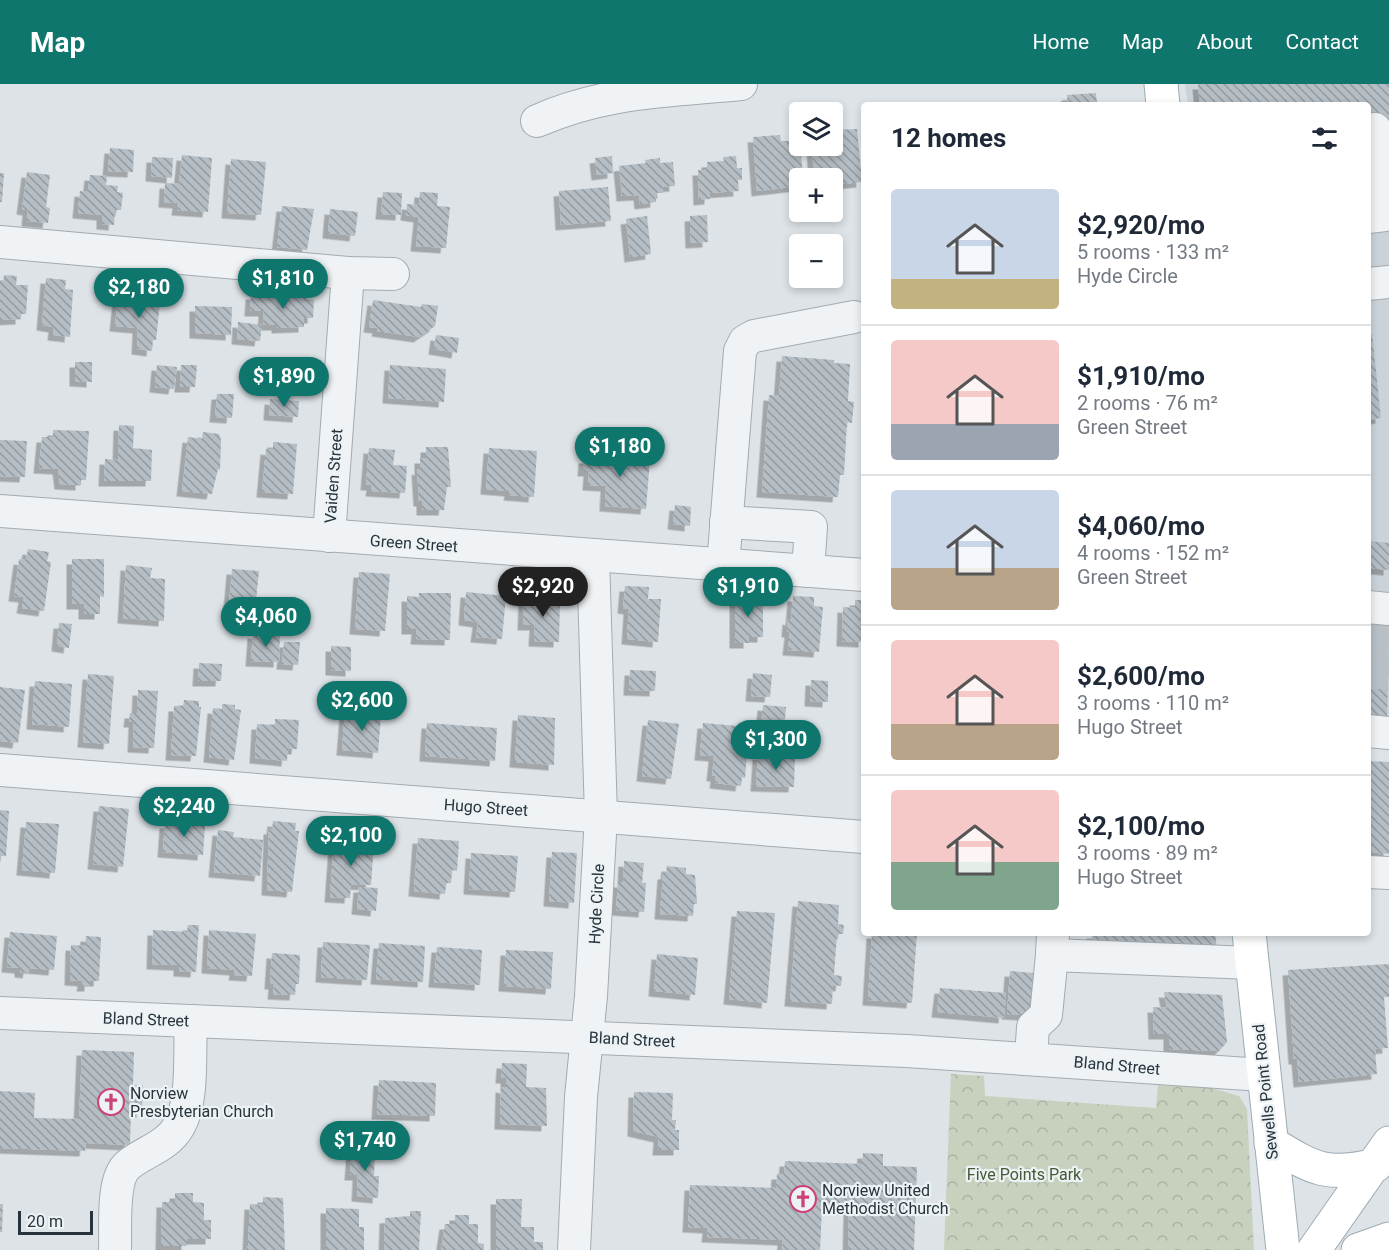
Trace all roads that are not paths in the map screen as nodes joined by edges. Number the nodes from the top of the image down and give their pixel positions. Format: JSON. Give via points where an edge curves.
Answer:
{"nodes":[{"id":1,"x":741,"y":84,"type":"edge"},
{"id":2,"x":1161,"y":84,"type":"edge"},
{"id":3,"x":1163,"y":102,"type":"edge"},
{"id":4,"x":537,"y":121,"type":"dead end"},
{"id":5,"x":1375,"y":129,"type":"dead end"},
{"id":6,"x":1381,"y":224,"type":"edge"},
{"id":7,"x":0,"y":242,"type":"edge"},
{"id":8,"x":348,"y":273,"type":"junction"},
{"id":9,"x":393,"y":274,"type":"dead end"},
{"id":10,"x":1389,"y":282,"type":"edge"},
{"id":11,"x":1371,"y":284,"type":"edge"},
{"id":12,"x":854,"y":317,"type":"dead end"},
{"id":13,"x":0,"y":511,"type":"edge"},
{"id":14,"x":726,"y":522,"type":"junction"},
{"id":15,"x":329,"y":536,"type":"junction"},
{"id":16,"x":593,"y":556,"type":"junction"},
{"id":17,"x":723,"y":566,"type":"junction"},
{"id":18,"x":808,"y":571,"type":"junction"},
{"id":19,"x":861,"y":575,"type":"edge"},
{"id":20,"x":1371,"y":607,"type":"edge"},
{"id":21,"x":1389,"y":609,"type":"edge"},
{"id":22,"x":0,"y":770,"type":"edge"},
{"id":23,"x":601,"y":816,"type":"junction"},
{"id":24,"x":861,"y":837,"type":"edge"},
{"id":25,"x":1371,"y":872,"type":"edge"},
{"id":26,"x":1389,"y":873,"type":"edge"},
{"id":27,"x":1052,"y":944,"type":"edge"},
{"id":28,"x":1251,"y":948,"type":"edge"},
{"id":29,"x":0,"y":1013,"type":"edge"},
{"id":30,"x":191,"y":1021,"type":"junction"},
{"id":31,"x":587,"y":1037,"type":"junction"},
{"id":32,"x":1031,"y":1058,"type":"junction"},
{"id":33,"x":1263,"y":1075,"type":"junction"},
{"id":34,"x":1271,"y":1143,"type":"junction"},
{"id":35,"x":1383,"y":1154,"type":"edge"},
{"id":36,"x":1389,"y":1239,"type":"edge"},
{"id":37,"x":1389,"y":1245,"type":"edge"},
{"id":38,"x":115,"y":1250,"type":"edge"},
{"id":39,"x":574,"y":1250,"type":"edge"},
{"id":40,"x":1283,"y":1250,"type":"edge"},
{"id":41,"x":1314,"y":1250,"type":"edge"},
{"id":42,"x":1358,"y":1250,"type":"edge"},
{"id":43,"x":1385,"y":1250,"type":"edge"}],
"edges":[{"from":1,"to":4,"type":"street","via":[[603,97]]},
{"from":2,"to":3,"type":"main road"},
{"from":5,"to":6,"type":"street"},
{"from":7,"to":8,"type":"street"},
{"from":8,"to":9,"type":"street"},
{"from":8,"to":15,"type":"street","name":"Vaiden Street"},
{"from":10,"to":11,"type":"street"},
{"from":12,"to":14,"type":"street","via":[[745,341],[740,351]]},
{"from":13,"to":15,"type":"street","name":"Green Street"},
{"from":14,"to":17,"type":"street"},
{"from":14,"to":18,"type":"street","via":[[811,527]]},
{"from":15,"to":16,"type":"street","name":"Green Street"},
{"from":16,"to":17,"type":"street","name":"Green Street"},
{"from":16,"to":23,"type":"street","name":"Hyde Circle"},
{"from":17,"to":18,"type":"street","name":"Green Street"},
{"from":18,"to":19,"type":"street","name":"Green Street"},
{"from":20,"to":21,"type":"street"},
{"from":22,"to":23,"type":"street","name":"Hugo Street"},
{"from":23,"to":24,"type":"street","name":"Hugo Street"},
{"from":23,"to":31,"type":"street","name":"Hyde Circle"},
{"from":25,"to":26,"type":"street"},
{"from":27,"to":28,"type":"street"},
{"from":27,"to":32,"type":"street","via":[[1046,1015],[1033,1027]]},
{"from":28,"to":33,"type":"main road","name":"Sewells Point Road"},
{"from":29,"to":30,"type":"street","name":"Bland Street"},
{"from":30,"to":31,"type":"street","name":"Bland Street"},
{"from":30,"to":38,"type":"street","via":[[187,1109],[166,1142],[121,1173]]},
{"from":31,"to":32,"type":"street","name":"Bland Street"},
{"from":31,"to":39,"type":"street","name":"Hyde Circle"},
{"from":32,"to":33,"type":"street","name":"Bland Street"},
{"from":33,"to":34,"type":"main road","name":"Sewells Point Road"},
{"from":34,"to":35,"type":"main road","via":[[1308,1166],[1328,1171],[1349,1171]]},
{"from":34,"to":40,"type":"main road","name":"Sewells Point Road"},
{"from":35,"to":41,"type":"main road"},
{"from":36,"to":42,"type":"main road"},
{"from":37,"to":43,"type":"main road"}]}
